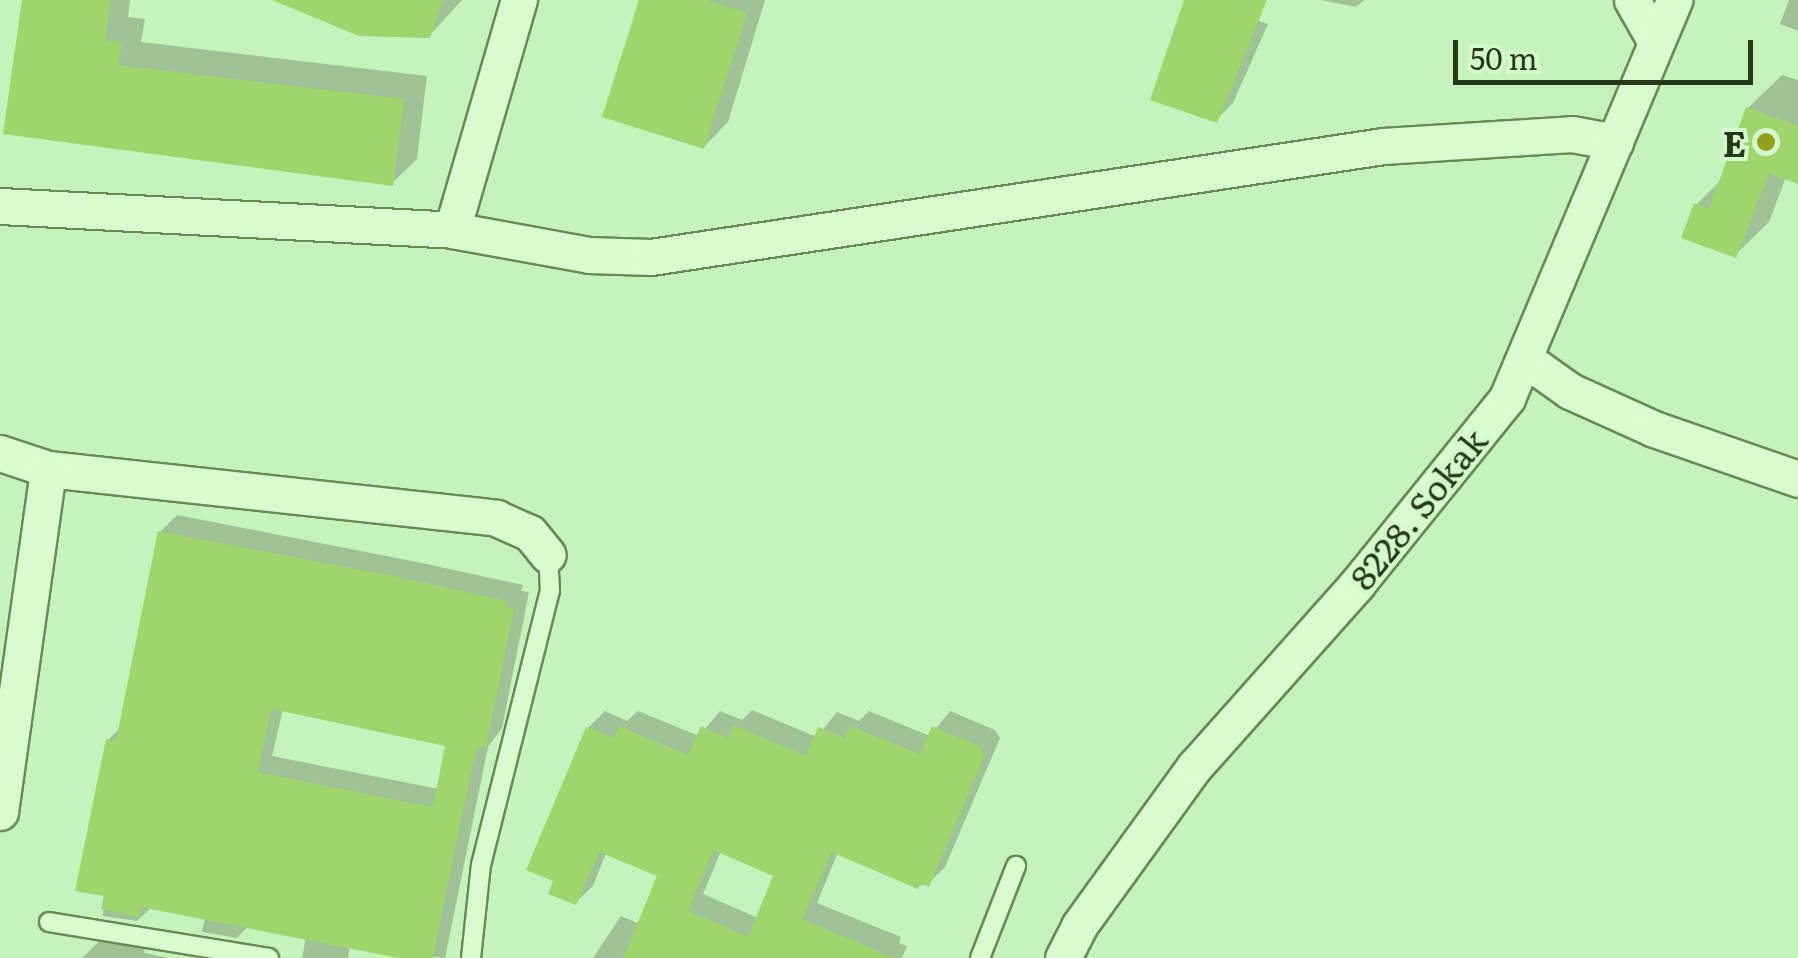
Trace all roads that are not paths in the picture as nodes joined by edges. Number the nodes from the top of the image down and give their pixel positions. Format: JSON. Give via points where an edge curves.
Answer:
{"nodes":[{"id":1,"x":519,"y":0,"type":"edge"},
{"id":2,"x":1632,"y":0,"type":"edge"},
{"id":3,"x":1674,"y":0,"type":"edge"},
{"id":4,"x":1656,"y":42,"type":"junction"},
{"id":5,"x":1615,"y":142,"type":"junction"},
{"id":6,"x":0,"y":206,"type":"edge"},
{"id":7,"x":452,"y":230,"type":"junction"},
{"id":8,"x":1524,"y":359,"type":"junction"},
{"id":9,"x":0,"y":453,"type":"edge"},
{"id":10,"x":48,"y":470,"type":"junction"},
{"id":11,"x":1798,"y":479,"type":"edge"},
{"id":12,"x":548,"y":555,"type":"joint"},
{"id":13,"x":0,"y":812,"type":"edge"},
{"id":14,"x":1016,"y":866,"type":"dead end"},
{"id":15,"x":49,"y":922,"type":"dead end"},
{"id":16,"x":270,"y":958,"type":"edge"},
{"id":17,"x":471,"y":958,"type":"edge"},
{"id":18,"x":980,"y":958,"type":"edge"},
{"id":19,"x":1062,"y":958,"type":"edge"}],
"edges":[{"from":1,"to":7,"type":"street"},
{"from":2,"to":4,"type":"street"},
{"from":3,"to":4,"type":"street","name":"8228. Sokak"},
{"from":4,"to":5,"type":"street","name":"8228. Sokak"},
{"from":5,"to":7,"type":"street","via":[[1572,134],[1383,146],[650,257],[589,256]]},
{"from":5,"to":8,"type":"street","name":"8228. Sokak"},
{"from":6,"to":7,"type":"street"},
{"from":8,"to":11,"type":"street","via":[[1570,391],[1654,429]]},
{"from":8,"to":19,"type":"street","name":"8228. Sokak","via":[[1506,398],[1358,584],[1195,766]]},
{"from":9,"to":10,"type":"street"},
{"from":10,"to":12,"type":"street","via":[[496,518],[530,533]]},
{"from":10,"to":13,"type":"street"},
{"from":12,"to":17,"type":"lane","via":[[550,591],[481,865]]},
{"from":14,"to":18,"type":"lane"},
{"from":15,"to":16,"type":"lane"}]}
